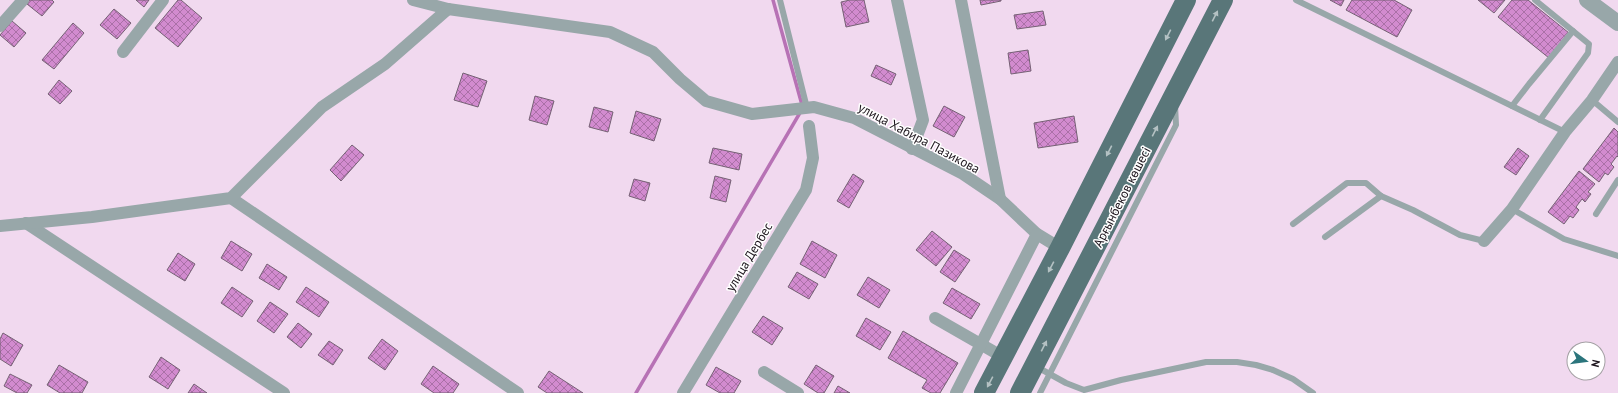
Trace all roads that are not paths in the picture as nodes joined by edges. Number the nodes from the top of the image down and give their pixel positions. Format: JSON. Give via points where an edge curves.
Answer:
{"nodes":[{"id":1,"x":23,"y":0,"type":"edge"},
{"id":2,"x":163,"y":0,"type":"edge"},
{"id":3,"x":414,"y":0,"type":"edge"},
{"id":4,"x":780,"y":0,"type":"edge"},
{"id":5,"x":897,"y":0,"type":"edge"},
{"id":6,"x":961,"y":0,"type":"edge"},
{"id":7,"x":1186,"y":0,"type":"edge"},
{"id":8,"x":1223,"y":0,"type":"edge"},
{"id":9,"x":1296,"y":0,"type":"edge"},
{"id":10,"x":1535,"y":0,"type":"edge"},
{"id":11,"x":1587,"y":0,"type":"edge"},
{"id":12,"x":448,"y":9,"type":"junction"},
{"id":13,"x":1618,"y":23,"type":"edge"},
{"id":14,"x":0,"y":26,"type":"edge"},
{"id":15,"x":1574,"y":31,"type":"junction"},
{"id":16,"x":123,"y":52,"type":"dead end"},
{"id":17,"x":1618,"y":62,"type":"edge"},
{"id":18,"x":1592,"y":100,"type":"junction"},
{"id":19,"x":1512,"y":106,"type":"junction"},
{"id":20,"x":807,"y":108,"type":"junction"},
{"id":21,"x":1540,"y":120,"type":"junction"},
{"id":22,"x":1618,"y":122,"type":"edge"},
{"id":23,"x":809,"y":126,"type":"dead end"},
{"id":24,"x":1565,"y":132,"type":"junction"},
{"id":25,"x":912,"y":149,"type":"junction"},
{"id":26,"x":1618,"y":180,"type":"edge"},
{"id":27,"x":1381,"y":196,"type":"junction"},
{"id":28,"x":231,"y":198,"type":"junction"},
{"id":29,"x":1000,"y":200,"type":"junction"},
{"id":30,"x":1512,"y":209,"type":"junction"},
{"id":31,"x":1596,"y":214,"type":"dead end"},
{"id":32,"x":26,"y":223,"type":"junction"},
{"id":33,"x":1293,"y":224,"type":"dead end"},
{"id":34,"x":0,"y":226,"type":"edge"},
{"id":35,"x":1037,"y":234,"type":"junction"},
{"id":36,"x":1325,"y":237,"type":"dead end"},
{"id":37,"x":1484,"y":241,"type":"joint"},
{"id":38,"x":1060,"y":248,"type":"junction"},
{"id":39,"x":1618,"y":256,"type":"edge"},
{"id":40,"x":935,"y":318,"type":"dead end"},
{"id":41,"x":981,"y":344,"type":"junction"},
{"id":42,"x":1004,"y":357,"type":"junction"},
{"id":43,"x":1042,"y":370,"type":"junction"},
{"id":44,"x":764,"y":372,"type":"dead end"},
{"id":45,"x":284,"y":393,"type":"edge"},
{"id":46,"x":518,"y":393,"type":"edge"},
{"id":47,"x":684,"y":393,"type":"edge"},
{"id":48,"x":798,"y":393,"type":"edge"},
{"id":49,"x":956,"y":393,"type":"edge"},
{"id":50,"x":984,"y":393,"type":"edge"},
{"id":51,"x":1020,"y":393,"type":"edge"},
{"id":52,"x":1040,"y":393,"type":"edge"},
{"id":53,"x":1313,"y":393,"type":"edge"}],
"edges":[{"from":1,"to":14,"type":"street"},
{"from":2,"to":16,"type":"street"},
{"from":3,"to":12,"type":"street","name":"улица Хабира Пазикова"},
{"from":4,"to":20,"type":"lane"},
{"from":5,"to":25,"type":"street","via":[[922,120]]},
{"from":6,"to":29,"type":"street"},
{"from":7,"to":38,"type":"main road","one_way":true},
{"from":43,"to":8,"type":"main road","name":"Арғынбеков көшесі","one_way":true},
{"from":9,"to":19,"type":"lane"},
{"from":10,"to":15,"type":"lane"},
{"from":11,"to":13,"type":"street"},
{"from":12,"to":20,"type":"street","name":"улица Хабира Пазикова","via":[[610,32],[654,52],[706,101],[752,114]]},
{"from":12,"to":28,"type":"street","via":[[385,64],[322,108]]},
{"from":15,"to":19,"type":"lane"},
{"from":15,"to":21,"type":"lane","via":[[1589,44],[1588,53]]},
{"from":17,"to":18,"type":"street"},
{"from":18,"to":22,"type":"lane"},
{"from":18,"to":24,"type":"street"},
{"from":19,"to":21,"type":"lane"},
{"from":20,"to":25,"type":"street","name":"улица Хабира Пазикова","via":[[814,107],[854,118]]},
{"from":21,"to":24,"type":"lane"},
{"from":23,"to":47,"type":"street","name":"улица Дербес","via":[[813,158],[806,190]]},
{"from":24,"to":30,"type":"street"},
{"from":25,"to":29,"type":"street","name":"улица Хабира Пазикова","via":[[963,174]]},
{"from":26,"to":31,"type":"lane"},
{"from":27,"to":33,"type":"lane","via":[[1366,183],[1348,184]]},
{"from":27,"to":36,"type":"lane"},
{"from":27,"to":37,"type":"lane","via":[[1460,235]]},
{"from":28,"to":32,"type":"street","via":[[92,217]]},
{"from":28,"to":46,"type":"street"},
{"from":29,"to":35,"type":"street","name":"улица Хабира Пазикова"},
{"from":30,"to":37,"type":"street"},
{"from":30,"to":39,"type":"lane","via":[[1564,239]]},
{"from":32,"to":34,"type":"street"},
{"from":32,"to":45,"type":"street"},
{"from":35,"to":38,"type":"street","name":"улица Хабира Пазикова"},
{"from":35,"to":41,"type":"street"},
{"from":38,"to":42,"type":"main road","one_way":true},
{"from":40,"to":41,"type":"street"},
{"from":41,"to":42,"type":"street"},
{"from":41,"to":49,"type":"street"},
{"from":42,"to":50,"type":"main road","one_way":true},
{"from":43,"to":51,"type":"main road","name":"Арғынбеков көшесі"},
{"from":43,"to":52,"type":"lane"},
{"from":43,"to":53,"type":"lane","via":[[1084,390],[1206,362],[1237,362],[1273,370],[1293,379]]},
{"from":44,"to":48,"type":"street"}]}
